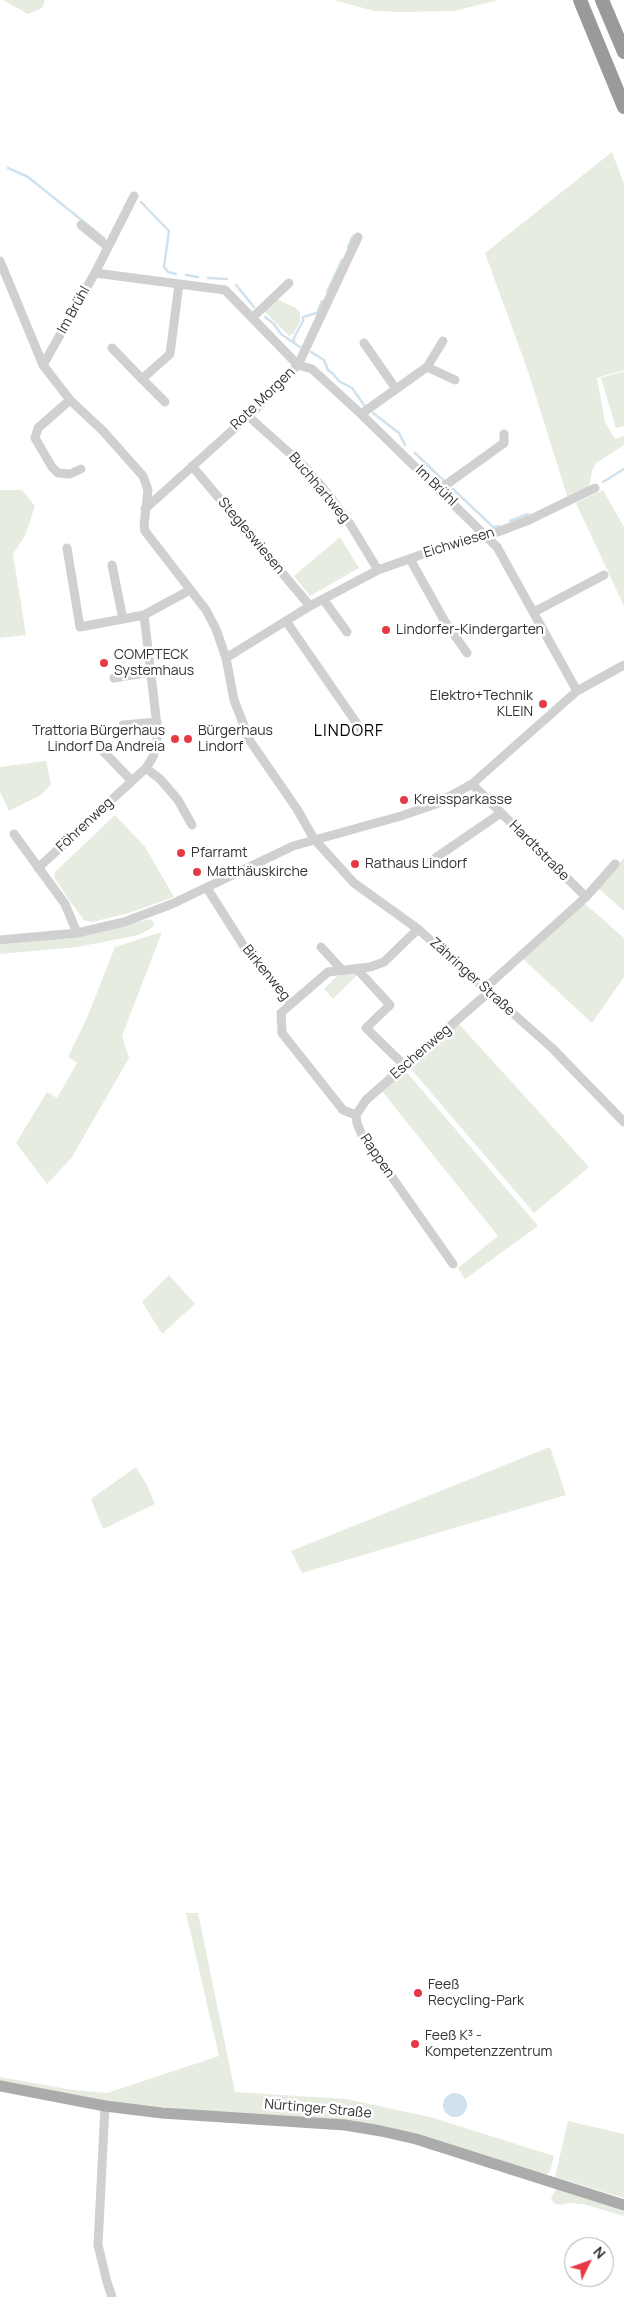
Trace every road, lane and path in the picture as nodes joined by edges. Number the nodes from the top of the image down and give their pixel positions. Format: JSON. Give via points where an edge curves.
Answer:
{"nodes":[{"id":1,"x":580,"y":0,"type":"edge"},
{"id":2,"x":602,"y":0,"type":"edge"},
{"id":3,"x":624,"y":52,"type":"edge"},
{"id":4,"x":624,"y":108,"type":"edge"},
{"id":5,"x":134,"y":196,"type":"dead end"},
{"id":6,"x":81,"y":225,"type":"dead end"},
{"id":7,"x":358,"y":237,"type":"dead end"},
{"id":8,"x":108,"y":247,"type":"junction"},
{"id":9,"x":0,"y":261,"type":"edge"},
{"id":10,"x":95,"y":273,"type":"junction"},
{"id":11,"x":289,"y":283,"type":"dead end"},
{"id":12,"x":179,"y":284,"type":"junction"},
{"id":13,"x":252,"y":318,"type":"junction"},
{"id":14,"x":443,"y":341,"type":"dead end"},
{"id":15,"x":364,"y":343,"type":"dead end"},
{"id":16,"x":112,"y":348,"type":"dead end"},
{"id":17,"x":43,"y":365,"type":"junction"},
{"id":18,"x":298,"y":365,"type":"junction"},
{"id":19,"x":427,"y":367,"type":"junction"},
{"id":20,"x":142,"y":379,"type":"junction"},
{"id":21,"x":455,"y":380,"type":"dead end"},
{"id":22,"x":396,"y":389,"type":"junction"},
{"id":23,"x":70,"y":400,"type":"junction"},
{"id":24,"x":165,"y":402,"type":"dead end"},
{"id":25,"x":361,"y":414,"type":"junction"},
{"id":26,"x":248,"y":416,"type":"junction"},
{"id":27,"x":504,"y":434,"type":"dead end"},
{"id":28,"x":192,"y":466,"type":"junction"},
{"id":29,"x":81,"y":468,"type":"dead end"},
{"id":30,"x":595,"y":488,"type":"dead end"},
{"id":31,"x":440,"y":489,"type":"junction"},
{"id":32,"x":145,"y":509,"type":"junction"},
{"id":33,"x":487,"y":536,"type":"junction"},
{"id":34,"x":67,"y":548,"type":"dead end"},
{"id":35,"x":410,"y":559,"type":"junction"},
{"id":36,"x":112,"y":565,"type":"dead end"},
{"id":37,"x":378,"y":570,"type":"junction"},
{"id":38,"x":604,"y":575,"type":"dead end"},
{"id":39,"x":190,"y":590,"type":"junction"},
{"id":40,"x":323,"y":599,"type":"junction"},
{"id":41,"x":310,"y":606,"type":"junction"},
{"id":42,"x":534,"y":612,"type":"junction"},
{"id":43,"x":144,"y":615,"type":"junction"},
{"id":44,"x":123,"y":619,"type":"junction"},
{"id":45,"x":286,"y":621,"type":"junction"},
{"id":46,"x":347,"y":632,"type":"dead end"},
{"id":47,"x":468,"y":653,"type":"dead end"},
{"id":48,"x":226,"y":658,"type":"junction"},
{"id":49,"x":624,"y":665,"type":"edge"},
{"id":50,"x":151,"y":672,"type":"junction"},
{"id":51,"x":114,"y":678,"type":"dead end"},
{"id":52,"x":577,"y":691,"type":"junction"},
{"id":53,"x":157,"y":722,"type":"junction"},
{"id":54,"x":123,"y":726,"type":"dead end"},
{"id":55,"x":362,"y":731,"type":"dead end"},
{"id":56,"x":99,"y":747,"type":"dead end"},
{"id":57,"x":146,"y":768,"type":"junction"},
{"id":58,"x":132,"y":781,"type":"junction"},
{"id":59,"x":472,"y":784,"type":"junction"},
{"id":60,"x":501,"y":813,"type":"junction"},
{"id":61,"x":192,"y":825,"type":"dead end"},
{"id":62,"x":14,"y":834,"type":"dead end"},
{"id":63,"x":314,"y":839,"type":"junction"},
{"id":64,"x":431,"y":861,"type":"dead end"},
{"id":65,"x":614,"y":864,"type":"dead end"},
{"id":66,"x":38,"y":868,"type":"junction"},
{"id":67,"x":207,"y":888,"type":"junction"},
{"id":68,"x":586,"y":897,"type":"junction"},
{"id":69,"x":418,"y":929,"type":"junction"},
{"id":70,"x":77,"y":933,"type":"junction"},
{"id":71,"x":0,"y":940,"type":"edge"},
{"id":72,"x":321,"y":947,"type":"dead end"},
{"id":73,"x":357,"y":969,"type":"junction"},
{"id":74,"x":342,"y":970,"type":"junction"},
{"id":75,"x":487,"y":990,"type":"junction"},
{"id":76,"x":291,"y":1004,"type":"junction"},
{"id":77,"x":404,"y":1066,"type":"junction"},
{"id":78,"x":356,"y":1115,"type":"junction"},
{"id":79,"x":624,"y":1122,"type":"edge"},
{"id":80,"x":453,"y":1264,"type":"dead end"},
{"id":81,"x":0,"y":2086,"type":"edge"},
{"id":82,"x":105,"y":2106,"type":"junction"},
{"id":83,"x":624,"y":2205,"type":"edge"},
{"id":84,"x":112,"y":2297,"type":"edge"}],
"edges":[{"from":1,"to":4,"type":"highway"},
{"from":2,"to":3,"type":"highway"},
{"from":5,"to":8,"type":"street"},
{"from":6,"to":8,"type":"street"},
{"from":7,"to":18,"type":"street","name":"Rote Morgen"},
{"from":8,"to":10,"type":"street"},
{"from":9,"to":17,"type":"street","name":"Zähringer Straße"},
{"from":10,"to":12,"type":"street","name":"Im Brühl"},
{"from":10,"to":17,"type":"street","name":"Im Brühl"},
{"from":11,"to":13,"type":"street"},
{"from":12,"to":13,"type":"street","name":"Im Brühl","via":[[225,290]]},
{"from":12,"to":20,"type":"street","via":[[170,354]]},
{"from":13,"to":18,"type":"street","name":"Im Brühl"},
{"from":14,"to":19,"type":"street"},
{"from":15,"to":22,"type":"street"},
{"from":16,"to":20,"type":"street"},
{"from":17,"to":23,"type":"street","name":"Zähringer Straße"},
{"from":18,"to":25,"type":"street","name":"Im Brühl","via":[[312,369]]},
{"from":18,"to":26,"type":"street","name":"Rote Morgen"},
{"from":19,"to":21,"type":"street"},
{"from":19,"to":22,"type":"street"},
{"from":20,"to":24,"type":"street"},
{"from":22,"to":25,"type":"street"},
{"from":23,"to":29,"type":"street","via":[[38,428],[35,438],[58,473],[70,474]]},
{"from":23,"to":32,"type":"street","name":"Zähringer Straße","via":[[143,476],[148,490]]},
{"from":25,"to":31,"type":"street","name":"Im Brühl"},
{"from":26,"to":28,"type":"street","name":"Rote Morgen"},
{"from":26,"to":37,"type":"street","name":"Buchhartweg","via":[[305,467],[328,494]]},
{"from":27,"to":31,"type":"street","via":[[504,443]]},
{"from":28,"to":32,"type":"street","name":"Rote Morgen"},
{"from":28,"to":41,"type":"street","name":"Stegleswiesen"},
{"from":30,"to":33,"type":"street","name":"Eichwiesen","via":[[537,517]]},
{"from":31,"to":33,"type":"street","name":"Im Brühl"},
{"from":32,"to":39,"type":"street","name":"Zähringer Straße","via":[[144,526],[149,539]]},
{"from":33,"to":35,"type":"street","name":"Eichwiesen"},
{"from":33,"to":42,"type":"street","name":"Im Brühl","via":[[497,547]]},
{"from":34,"to":44,"type":"street","via":[[80,627]]},
{"from":35,"to":37,"type":"street","name":"Eichwiesen"},
{"from":35,"to":47,"type":"street","via":[[444,620]]},
{"from":36,"to":44,"type":"street"},
{"from":37,"to":40,"type":"street","name":"Eichwiesen"},
{"from":38,"to":42,"type":"street"},
{"from":39,"to":43,"type":"street"},
{"from":39,"to":48,"type":"street","name":"Zähringer Straße","via":[[206,610]]},
{"from":40,"to":41,"type":"street","name":"Eichwiesen"},
{"from":40,"to":46,"type":"street"},
{"from":41,"to":45,"type":"street","name":"Eichwiesen"},
{"from":42,"to":52,"type":"street","name":"Im Brühl"},
{"from":43,"to":44,"type":"street"},
{"from":43,"to":50,"type":"street","name":"Föhrenweg"},
{"from":45,"to":48,"type":"street","name":"Eichwiesen"},
{"from":45,"to":55,"type":"street"},
{"from":48,"to":63,"type":"street","name":"Zähringer Straße","via":[[234,700],[250,741]]},
{"from":49,"to":52,"type":"street"},
{"from":50,"to":51,"type":"street"},
{"from":50,"to":53,"type":"street","name":"Föhrenweg"},
{"from":52,"to":59,"type":"street"},
{"from":53,"to":54,"type":"street"},
{"from":53,"to":57,"type":"street","name":"Föhrenweg","via":[[157,745]]},
{"from":56,"to":58,"type":"street"},
{"from":57,"to":58,"type":"street","name":"Föhrenweg"},
{"from":57,"to":61,"type":"street","via":[[178,800]]},
{"from":58,"to":66,"type":"street","name":"Föhrenweg"},
{"from":59,"to":60,"type":"street","name":"Hardtstraße"},
{"from":59,"to":63,"type":"street","via":[[436,804],[402,816]]},
{"from":60,"to":64,"type":"street"},
{"from":60,"to":68,"type":"street","name":"Hardtstraße"},
{"from":62,"to":66,"type":"street"},
{"from":63,"to":67,"type":"street"},
{"from":63,"to":69,"type":"street","name":"Zähringer Straße","via":[[354,883]]},
{"from":65,"to":68,"type":"street"},
{"from":66,"to":70,"type":"street","via":[[65,904]]},
{"from":67,"to":70,"type":"street","via":[[124,922]]},
{"from":67,"to":76,"type":"street","name":"Birkenweg","via":[[245,948]]},
{"from":68,"to":75,"type":"street"},
{"from":69,"to":73,"type":"street","name":"Birkenweg","via":[[384,962]]},
{"from":69,"to":75,"type":"street","name":"Zähringer Straße"},
{"from":70,"to":71,"type":"street"},
{"from":72,"to":74,"type":"street"},
{"from":73,"to":74,"type":"street","name":"Birkenweg"},
{"from":73,"to":77,"type":"street","via":[[390,1004],[366,1028]]},
{"from":74,"to":76,"type":"street","name":"Birkenweg","via":[[328,972]]},
{"from":75,"to":77,"type":"street","name":"Eschenweg"},
{"from":75,"to":79,"type":"street","name":"Zähringer Straße","via":[[574,1069]]},
{"from":76,"to":78,"type":"street","via":[[281,1013],[282,1033],[343,1110]]},
{"from":77,"to":78,"type":"street","name":"Eschenweg","via":[[366,1100]]},
{"from":78,"to":80,"type":"street","name":"Rappen","via":[[361,1133],[379,1161]]},
{"from":81,"to":82,"type":"main road","name":"Nürtinger Straße"},
{"from":82,"to":83,"type":"main road","name":"Nürtinger Straße","via":[[345,2125],[381,2131],[416,2139]]},
{"from":82,"to":84,"type":"street","via":[[98,2244]]}]}
